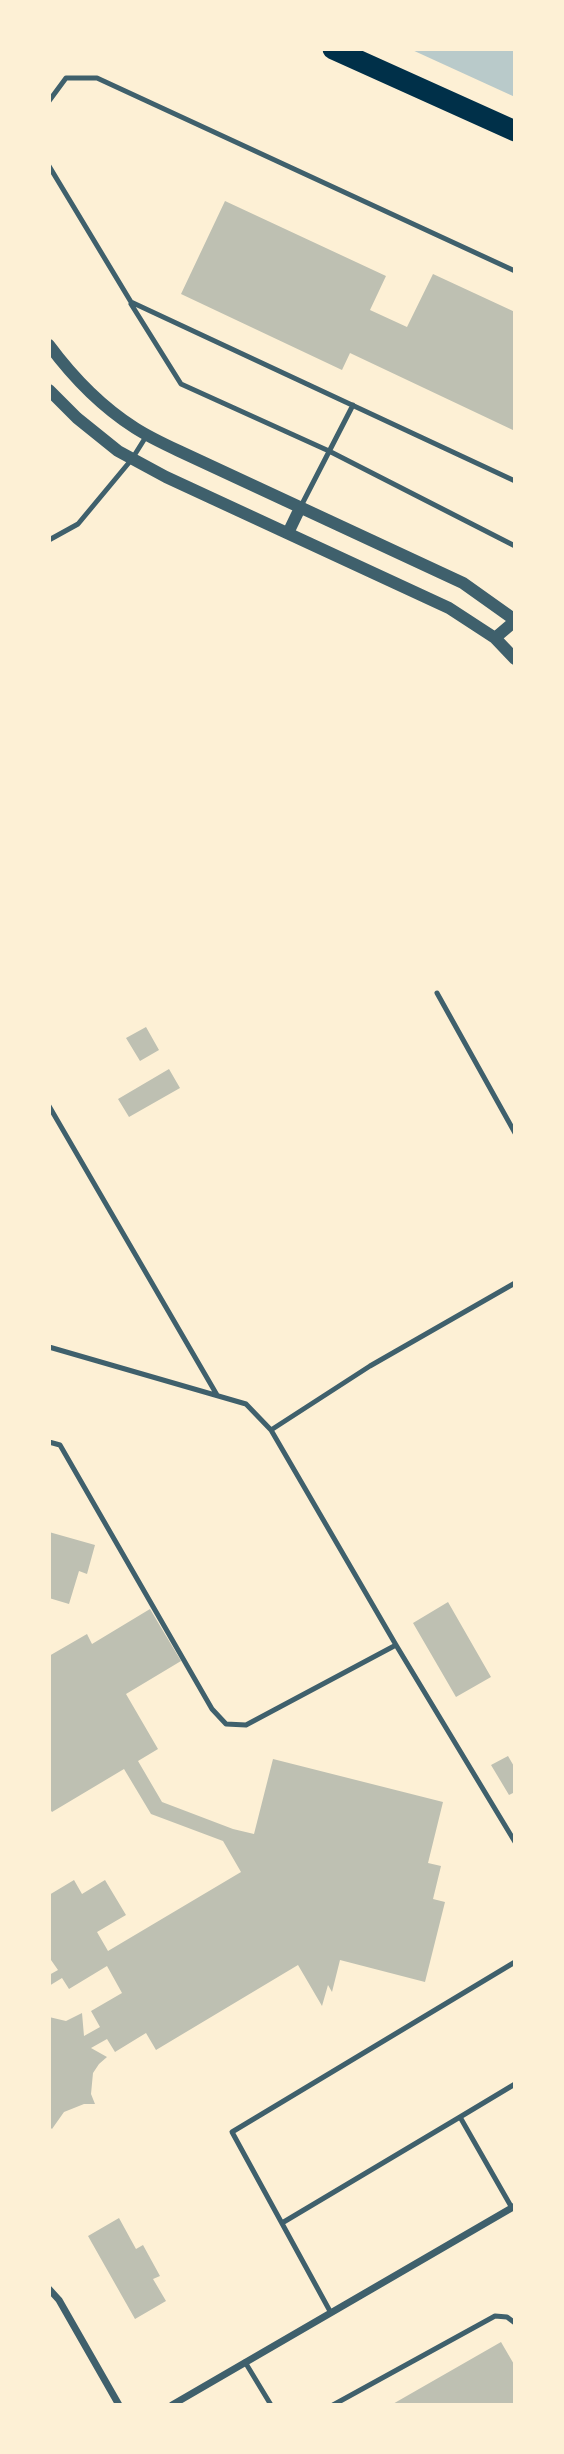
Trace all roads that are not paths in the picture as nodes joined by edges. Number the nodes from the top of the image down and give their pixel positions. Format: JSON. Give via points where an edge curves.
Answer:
{"nodes":[{"id":1,"x":333,"y":49,"type":"edge"},
{"id":2,"x":49,"y":101,"type":"edge"},
{"id":3,"x":515,"y":131,"type":"edge"},
{"id":4,"x":49,"y":166,"type":"edge"},
{"id":5,"x":515,"y":271,"type":"edge"},
{"id":6,"x":131,"y":302,"type":"junction"},
{"id":7,"x":49,"y":345,"type":"edge"},
{"id":8,"x":49,"y":390,"type":"edge"},
{"id":9,"x":353,"y":405,"type":"junction"},
{"id":10,"x":147,"y":435,"type":"junction"},
{"id":11,"x":330,"y":451,"type":"junction"},
{"id":12,"x":132,"y":459,"type":"junction"},
{"id":13,"x":515,"y":481,"type":"edge"},
{"id":14,"x":300,"y":508,"type":"junction"},
{"id":15,"x":288,"y":534,"type":"junction"},
{"id":16,"x":49,"y":540,"type":"edge"},
{"id":17,"x":515,"y":545,"type":"edge"},
{"id":18,"x":515,"y":620,"type":"edge"},
{"id":19,"x":495,"y":638,"type":"junction"},
{"id":20,"x":515,"y":659,"type":"edge"},
{"id":21,"x":437,"y":993,"type":"dead end"},
{"id":22,"x":49,"y":1106,"type":"edge"},
{"id":23,"x":515,"y":1133,"type":"edge"},
{"id":24,"x":515,"y":1283,"type":"edge"},
{"id":25,"x":49,"y":1347,"type":"edge"},
{"id":26,"x":217,"y":1395,"type":"junction"},
{"id":27,"x":271,"y":1430,"type":"junction"},
{"id":28,"x":49,"y":1442,"type":"edge"},
{"id":29,"x":396,"y":1645,"type":"junction"},
{"id":30,"x":515,"y":1842,"type":"edge"},
{"id":31,"x":515,"y":1962,"type":"edge"},
{"id":32,"x":515,"y":2084,"type":"edge"},
{"id":33,"x":460,"y":2117,"type":"junction"},
{"id":34,"x":513,"y":2207,"type":"edge"},
{"id":35,"x":282,"y":2222,"type":"junction"},
{"id":36,"x":49,"y":2289,"type":"edge"},
{"id":37,"x":331,"y":2313,"type":"junction"},
{"id":38,"x":515,"y":2323,"type":"edge"},
{"id":39,"x":245,"y":2362,"type":"junction"},
{"id":40,"x":118,"y":2405,"type":"edge"},
{"id":41,"x":172,"y":2405,"type":"edge"},
{"id":42,"x":271,"y":2405,"type":"edge"},
{"id":43,"x":333,"y":2405,"type":"edge"}],
"edges":[{"from":1,"to":3,"type":"highway"},
{"from":2,"to":5,"type":"lane","via":[[66,78],[97,78]]},
{"from":4,"to":6,"type":"lane"},
{"from":6,"to":9,"type":"lane"},
{"from":6,"to":11,"type":"lane","via":[[181,384]]},
{"from":7,"to":10,"type":"street","via":[[96,397]]},
{"from":8,"to":12,"type":"street","via":[[77,418]]},
{"from":9,"to":11,"type":"lane"},
{"from":9,"to":13,"type":"lane"},
{"from":10,"to":12,"type":"lane"},
{"from":10,"to":14,"type":"street"},
{"from":11,"to":14,"type":"lane"},
{"from":11,"to":17,"type":"lane"},
{"from":12,"to":15,"type":"street"},
{"from":12,"to":16,"type":"lane","via":[[78,524]]},
{"from":14,"to":15,"type":"street"},
{"from":14,"to":18,"type":"street","via":[[463,583]]},
{"from":15,"to":19,"type":"street","via":[[449,608]]},
{"from":18,"to":19,"type":"street"},
{"from":19,"to":20,"type":"street"},
{"from":21,"to":23,"type":"lane"},
{"from":22,"to":26,"type":"lane"},
{"from":24,"to":27,"type":"lane","via":[[370,1366]]},
{"from":25,"to":26,"type":"lane"},
{"from":26,"to":27,"type":"lane","via":[[246,1404]]},
{"from":27,"to":29,"type":"lane"},
{"from":28,"to":29,"type":"lane","via":[[60,1445],[212,1709],[226,1724],[246,1725]]},
{"from":29,"to":30,"type":"lane"},
{"from":31,"to":35,"type":"lane","via":[[232,2132]]},
{"from":32,"to":33,"type":"lane"},
{"from":33,"to":34,"type":"lane"},
{"from":33,"to":35,"type":"lane"},
{"from":34,"to":37,"type":"street"},
{"from":35,"to":37,"type":"lane"},
{"from":36,"to":40,"type":"street","via":[[60,2300]]},
{"from":37,"to":39,"type":"street"},
{"from":38,"to":43,"type":"lane","via":[[495,2316]]},
{"from":39,"to":41,"type":"street"},
{"from":39,"to":42,"type":"lane"}]}
